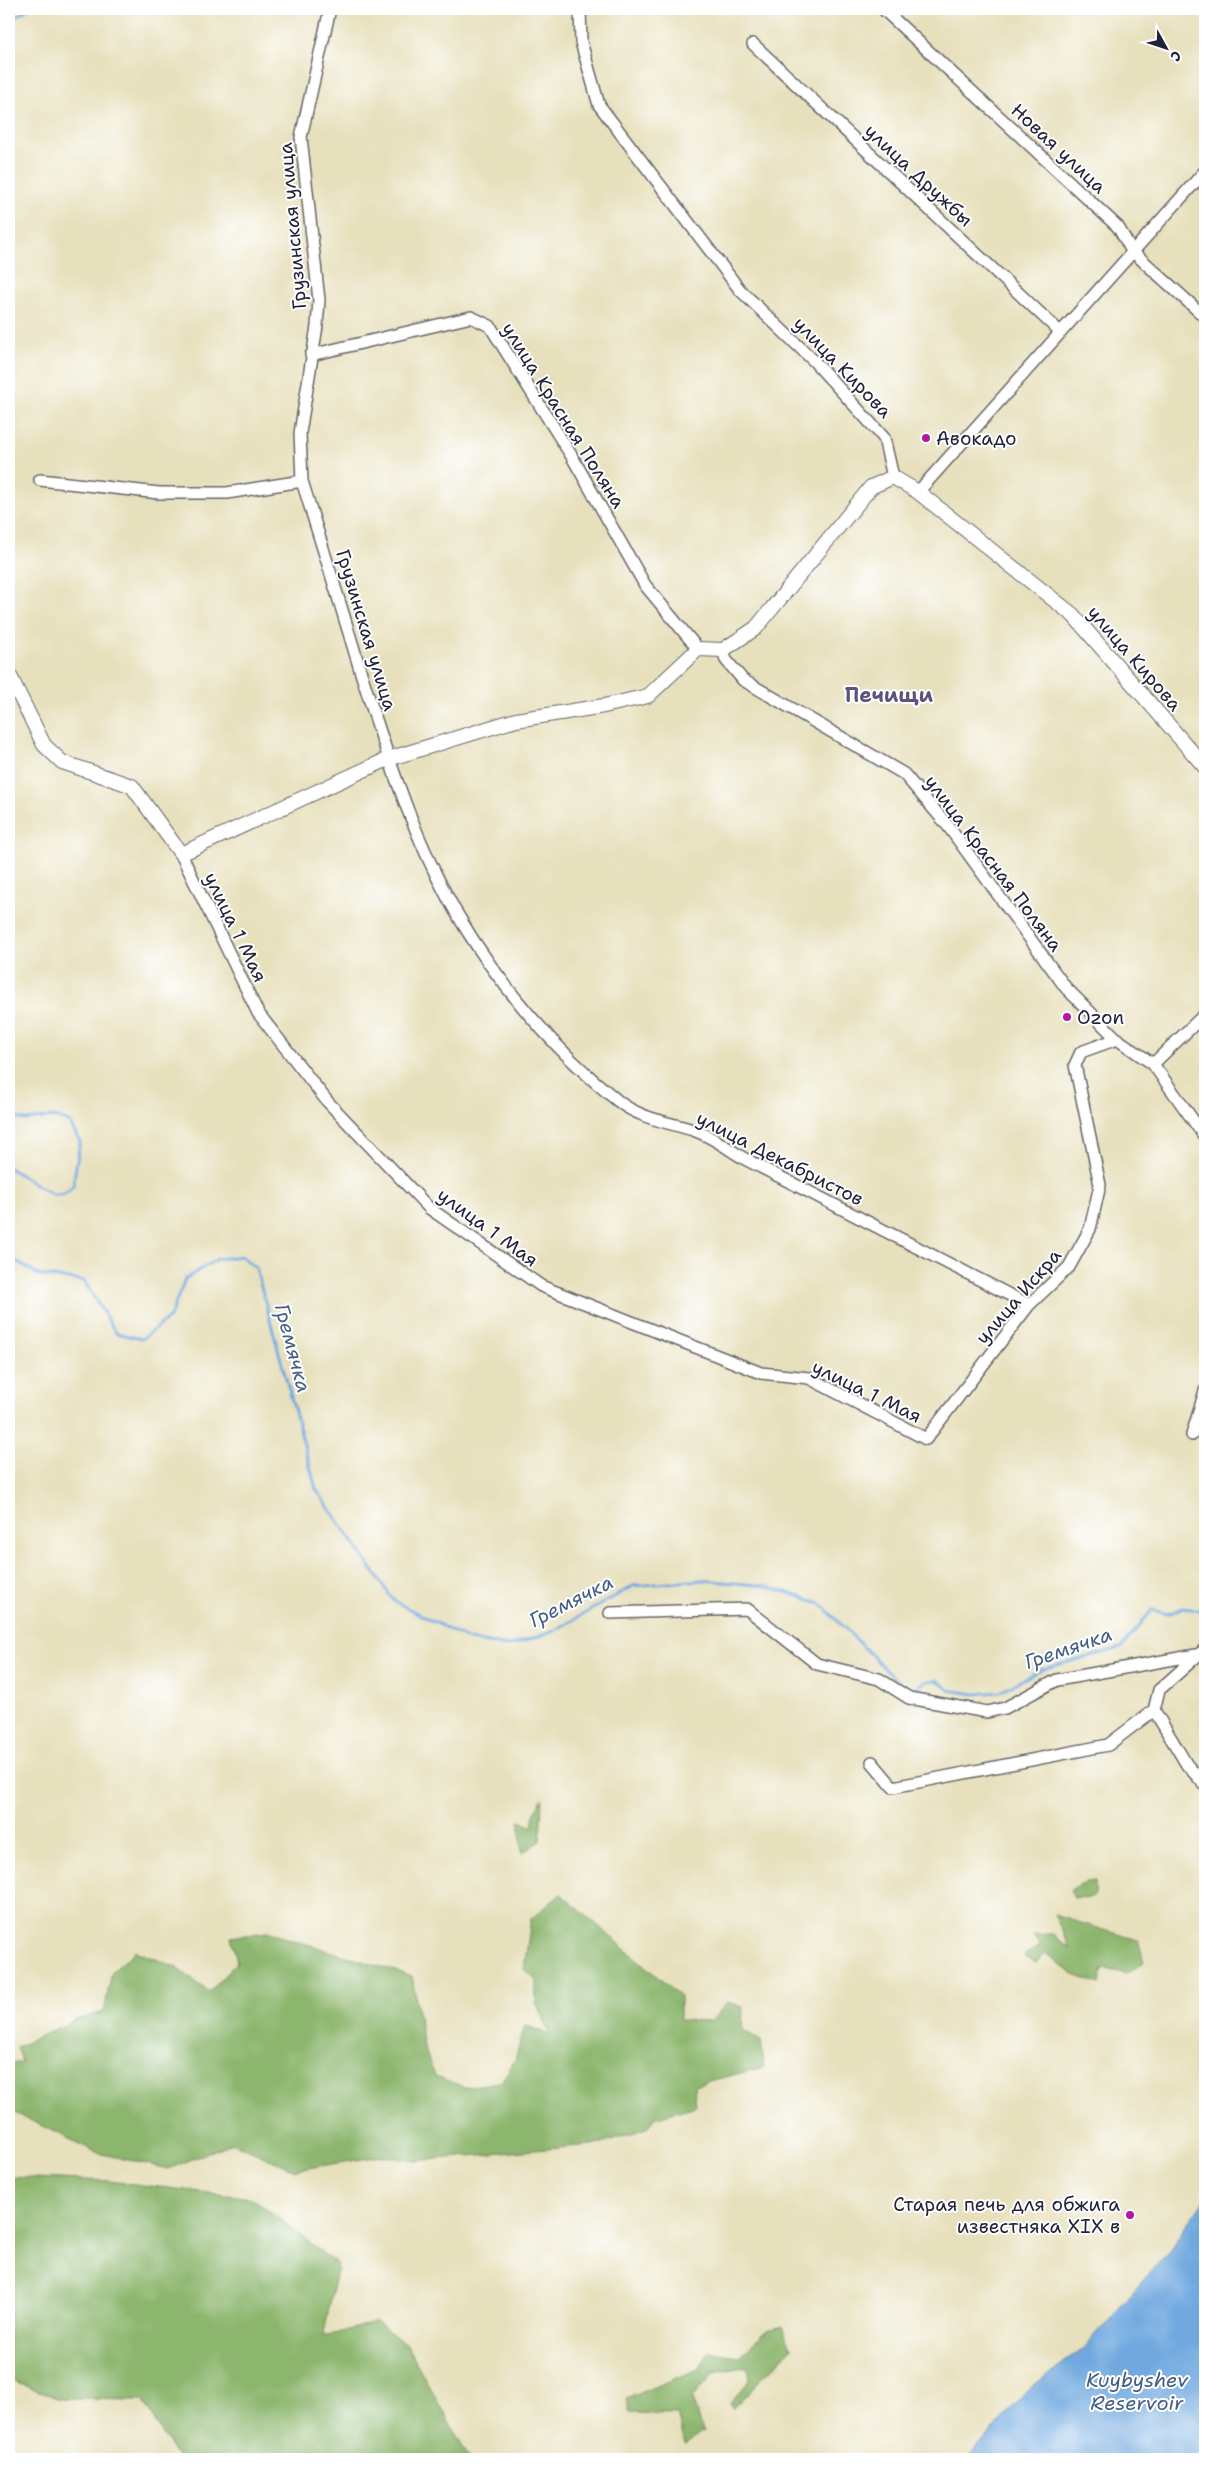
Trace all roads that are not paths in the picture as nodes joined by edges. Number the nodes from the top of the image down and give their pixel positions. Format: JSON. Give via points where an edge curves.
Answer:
{"nodes":[{"id":1,"x":330,"y":9,"type":"edge"},
{"id":2,"x":580,"y":9,"type":"edge"},
{"id":3,"x":883,"y":9,"type":"edge"},
{"id":4,"x":753,"y":44,"type":"dead end"},
{"id":5,"x":1205,"y":171,"type":"edge"},
{"id":6,"x":1132,"y":251,"type":"junction"},
{"id":7,"x":1205,"y":317,"type":"edge"},
{"id":8,"x":1060,"y":332,"type":"junction"},
{"id":9,"x":311,"y":355,"type":"junction"},
{"id":10,"x":893,"y":477,"type":"junction"},
{"id":11,"x":40,"y":480,"type":"dead end"},
{"id":12,"x":302,"y":481,"type":"junction"},
{"id":13,"x":918,"y":492,"type":"junction"},
{"id":14,"x":698,"y":649,"type":"junction"},
{"id":15,"x":723,"y":650,"type":"junction"},
{"id":16,"x":9,"y":674,"type":"edge"},
{"id":17,"x":388,"y":759,"type":"junction"},
{"id":18,"x":1205,"y":767,"type":"edge"},
{"id":19,"x":181,"y":854,"type":"junction"},
{"id":20,"x":1205,"y":1014,"type":"edge"},
{"id":21,"x":1117,"y":1039,"type":"junction"},
{"id":22,"x":1152,"y":1064,"type":"junction"},
{"id":23,"x":1205,"y":1137,"type":"edge"},
{"id":24,"x":1028,"y":1305,"type":"junction"},
{"id":25,"x":1205,"y":1391,"type":"edge"},
{"id":26,"x":1192,"y":1435,"type":"dead end"},
{"id":27,"x":926,"y":1440,"type":"joint"},
{"id":28,"x":610,"y":1613,"type":"dead end"},
{"id":29,"x":1201,"y":1652,"type":"edge"},
{"id":30,"x":1154,"y":1710,"type":"junction"},
{"id":31,"x":872,"y":1762,"type":"dead end"},
{"id":32,"x":1205,"y":1785,"type":"edge"}],
"edges":[{"from":1,"to":9,"type":"street","name":"Грузинская улица","via":[[300,136],[319,300]]},
{"from":2,"to":10,"type":"street","name":"улица Кирова","via":[[581,42],[599,104],[740,290],[814,362],[884,438]]},
{"from":3,"to":6,"type":"street","name":"Новая улица","via":[[1118,227]]},
{"from":4,"to":8,"type":"street","name":"улица Дружбы"},
{"from":5,"to":6,"type":"street"},
{"from":6,"to":7,"type":"street","name":"Новая улица"},
{"from":6,"to":8,"type":"street"},
{"from":8,"to":13,"type":"street"},
{"from":9,"to":12,"type":"street","name":"Грузинская улица","via":[[300,433]]},
{"from":9,"to":14,"type":"street","name":"улица Красная Поляна","via":[[471,317],[490,326],[571,455],[645,585]]},
{"from":10,"to":13,"type":"street","name":"улица Кирова"},
{"from":10,"to":15,"type":"street","via":[[871,487],[756,628]]},
{"from":11,"to":12,"type":"street","via":[[169,493],[227,493]]},
{"from":12,"to":17,"type":"street","name":"Грузинская улица"},
{"from":13,"to":18,"type":"street","name":"улица Кирова","via":[[1073,615]]},
{"from":14,"to":15,"type":"street"},
{"from":14,"to":17,"type":"street","via":[[648,696],[516,720]]},
{"from":15,"to":21,"type":"street","name":"улица Красная Поляна","via":[[726,660],[743,680],[904,774],[948,826],[1066,988]]},
{"from":16,"to":19,"type":"street","via":[[44,745],[62,762],[132,786]]},
{"from":17,"to":19,"type":"street"},
{"from":17,"to":24,"type":"street","name":"улица Декабристов","via":[[438,879],[459,918],[530,1018],[573,1063],[613,1098],[657,1122],[710,1137],[745,1159]]},
{"from":19,"to":27,"type":"street","name":"улица 1 Мая","via":[[258,1013],[326,1101],[429,1208],[541,1286],[761,1373],[809,1378]]},
{"from":20,"to":22,"type":"street"},
{"from":21,"to":22,"type":"street","name":"улица Красная Поляна"},
{"from":21,"to":24,"type":"street","name":"улица Искра","via":[[1081,1052],[1075,1065],[1100,1185],[1090,1229],[1069,1267]]},
{"from":22,"to":23,"type":"street","name":"улица Красная Поляна"},
{"from":24,"to":27,"type":"street","name":"улица Искра"},
{"from":25,"to":26,"type":"street"},
{"from":28,"to":29,"type":"street","via":[[747,1609],[817,1664],[879,1679],[909,1698],[987,1712],[1005,1708],[1057,1680]]},
{"from":29,"to":30,"type":"street","via":[[1160,1690]]},
{"from":30,"to":31,"type":"street","via":[[1108,1745],[893,1786]]},
{"from":30,"to":32,"type":"street","via":[[1187,1766]]}]}
